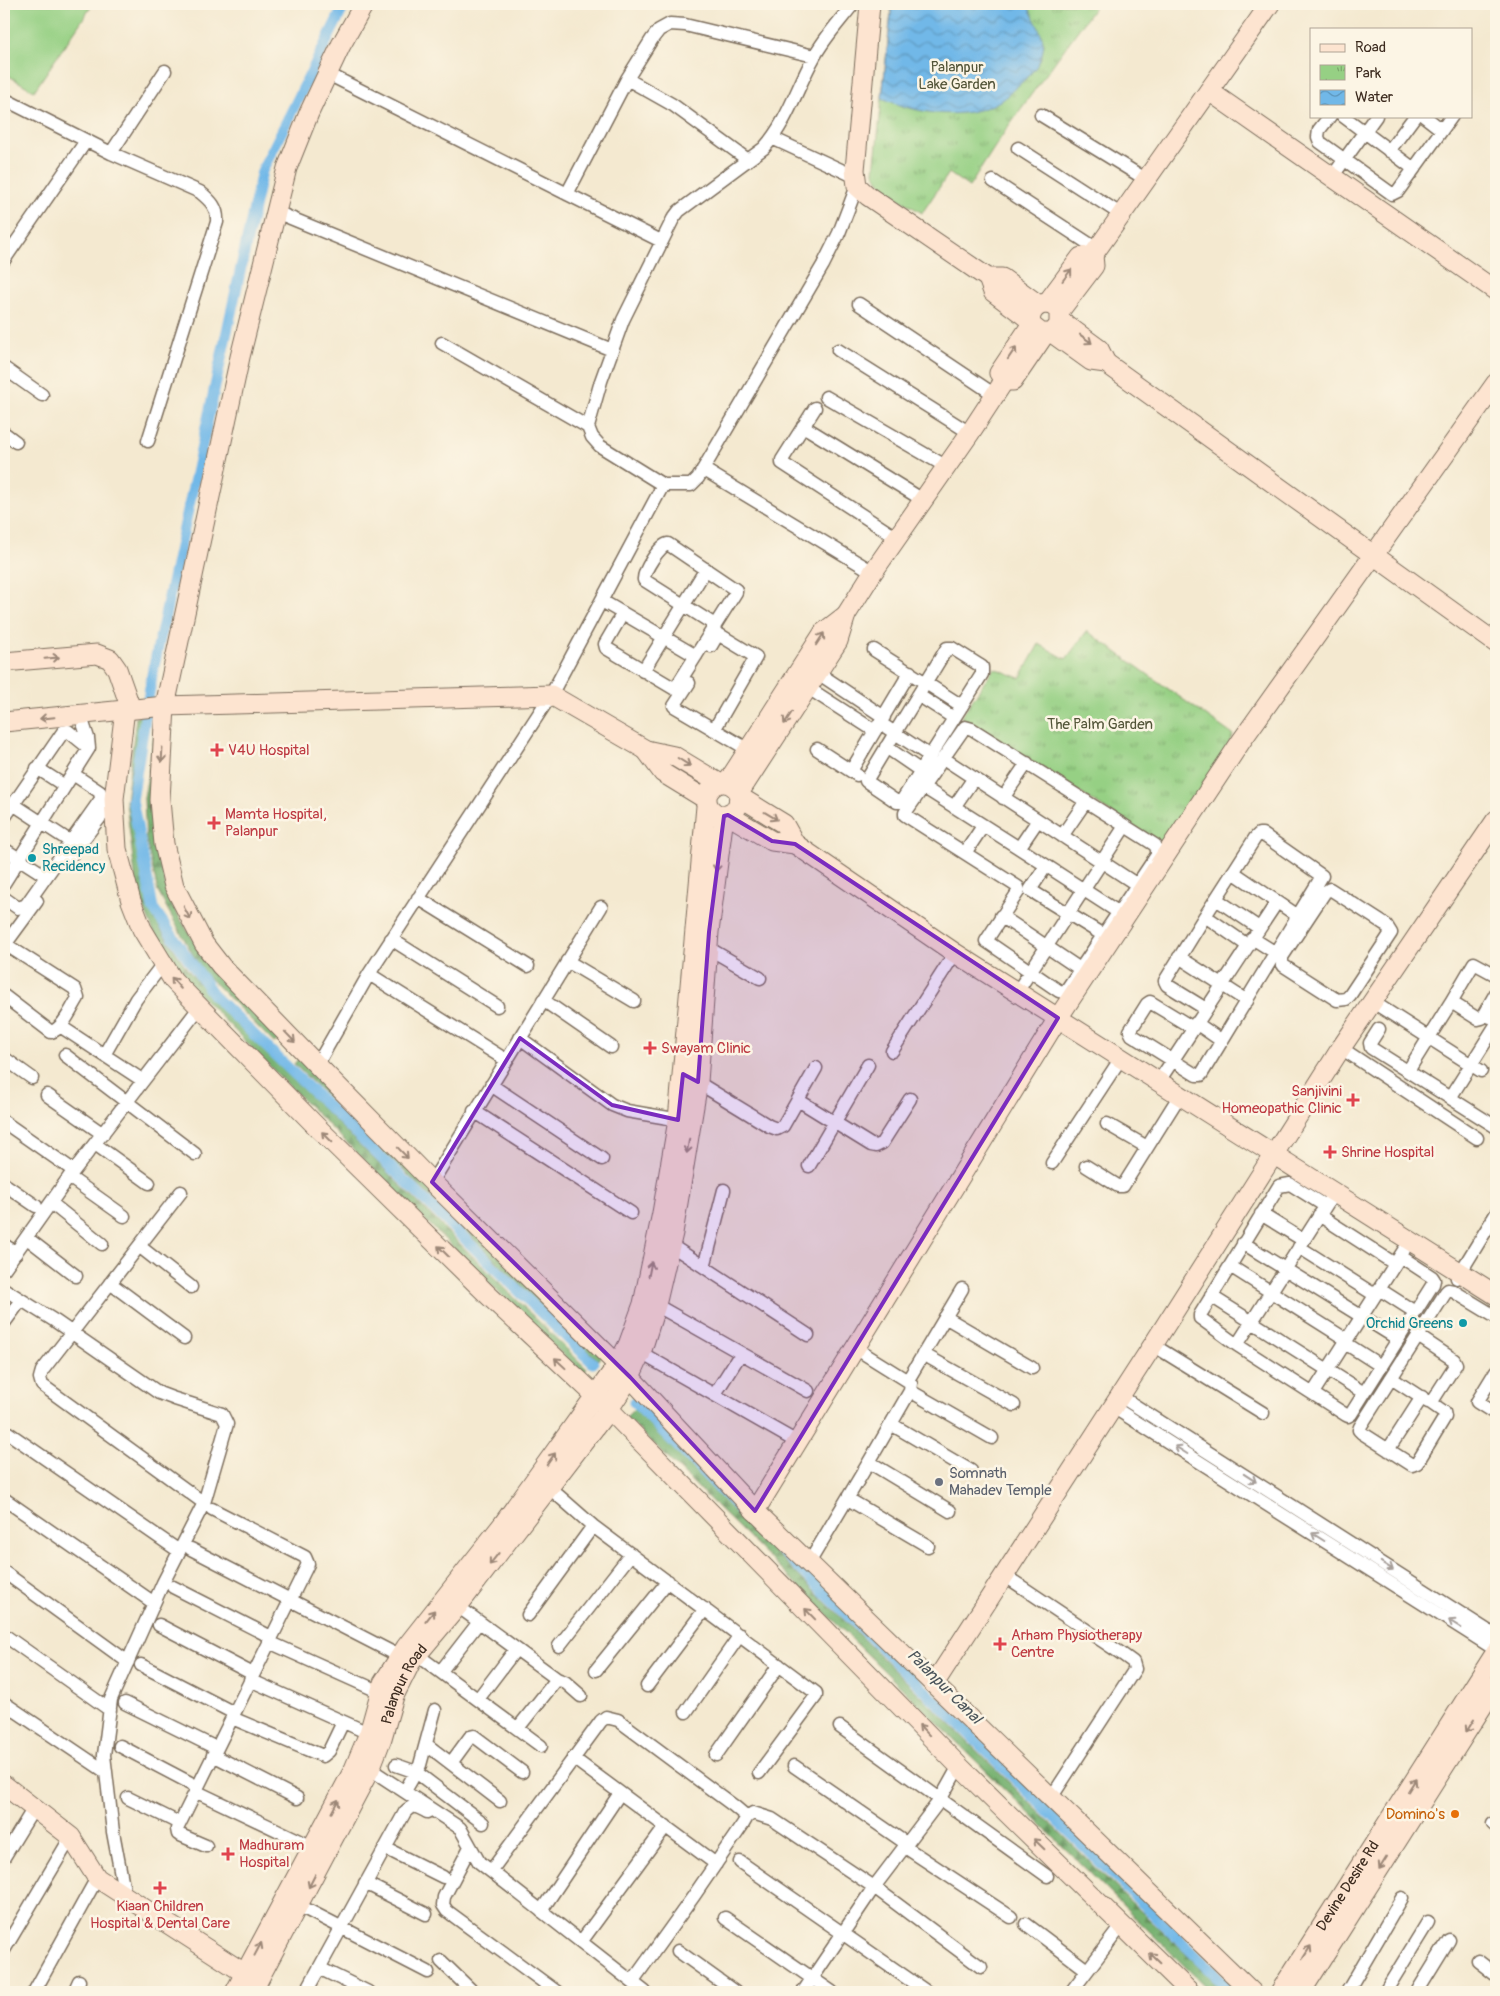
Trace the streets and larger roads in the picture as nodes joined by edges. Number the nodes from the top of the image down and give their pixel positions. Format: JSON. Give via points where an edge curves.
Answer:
{"nodes":[{"id":1,"x":364,"y":4,"type":"edge"},
{"id":2,"x":853,"y":4,"type":"edge"},
{"id":3,"x":870,"y":4,"type":"edge"},
{"id":4,"x":1270,"y":4,"type":"edge"},
{"id":5,"x":814,"y":56,"type":"junction"},
{"id":6,"x":165,"y":71,"type":"dead end"},
{"id":7,"x":328,"y":74,"type":"junction"},
{"id":8,"x":627,"y":79,"type":"junction"},
{"id":9,"x":1209,"y":91,"type":"junction"},
{"id":10,"x":4,"y":99,"type":"edge"},
{"id":11,"x":1041,"y":114,"type":"dead end"},
{"id":12,"x":1328,"y":118,"type":"edge"},
{"id":13,"x":1345,"y":118,"type":"edge"},
{"id":14,"x":1375,"y":118,"type":"edge"},
{"id":15,"x":1414,"y":118,"type":"edge"},
{"id":16,"x":1427,"y":118,"type":"edge"},
{"id":17,"x":1451,"y":118,"type":"edge"},
{"id":18,"x":1442,"y":130,"type":"junction"},
{"id":19,"x":1364,"y":133,"type":"junction"},
{"id":20,"x":772,"y":138,"type":"junction"},
{"id":21,"x":86,"y":141,"type":"junction"},
{"id":22,"x":1018,"y":148,"type":"dead end"},
{"id":23,"x":1389,"y":151,"type":"junction"},
{"id":24,"x":111,"y":153,"type":"junction"},
{"id":25,"x":748,"y":160,"type":"junction"},
{"id":26,"x":1344,"y":160,"type":"junction"},
{"id":27,"x":1414,"y":169,"type":"junction"},
{"id":28,"x":1332,"y":177,"type":"junction"},
{"id":29,"x":1147,"y":180,"type":"junction"},
{"id":30,"x":857,"y":181,"type":"junction"},
{"id":31,"x":993,"y":181,"type":"dead end"},
{"id":32,"x":567,"y":194,"type":"junction"},
{"id":33,"x":276,"y":212,"type":"junction"},
{"id":34,"x":1122,"y":215,"type":"junction"},
{"id":35,"x":662,"y":241,"type":"junction"},
{"id":36,"x":1095,"y":252,"type":"junction"},
{"id":37,"x":4,"y":260,"type":"edge"},
{"id":38,"x":1496,"y":291,"type":"edge"},
{"id":39,"x":859,"y":304,"type":"dead end"},
{"id":40,"x":1045,"y":319,"type":"junction"},
{"id":41,"x":442,"y":343,"type":"dead end"},
{"id":42,"x":612,"y":350,"type":"junction"},
{"id":43,"x":838,"y":350,"type":"dead end"},
{"id":44,"x":4,"y":368,"type":"edge"},
{"id":45,"x":1496,"y":383,"type":"edge"},
{"id":46,"x":999,"y":388,"type":"junction"},
{"id":47,"x":42,"y":395,"type":"dead end"},
{"id":48,"x":826,"y":397,"type":"dead end"},
{"id":49,"x":815,"y":408,"type":"dead end"},
{"id":50,"x":804,"y":426,"type":"junction"},
{"id":51,"x":588,"y":427,"type":"junction"},
{"id":52,"x":4,"y":433,"type":"edge"},
{"id":53,"x":970,"y":433,"type":"junction"},
{"id":54,"x":148,"y":441,"type":"dead end"},
{"id":55,"x":16,"y":442,"type":"dead end"},
{"id":56,"x":947,"y":467,"type":"junction"},
{"id":57,"x":703,"y":469,"type":"junction"},
{"id":58,"x":663,"y":486,"type":"junction"},
{"id":59,"x":923,"y":500,"type":"junction"},
{"id":60,"x":897,"y":538,"type":"junction"},
{"id":61,"x":1374,"y":555,"type":"junction"},
{"id":62,"x":706,"y":569,"type":"junction"},
{"id":63,"x":873,"y":572,"type":"junction"},
{"id":64,"x":602,"y":600,"type":"junction"},
{"id":65,"x":684,"y":605,"type":"junction"},
{"id":66,"x":623,"y":613,"type":"junction"},
{"id":67,"x":715,"y":625,"type":"junction"},
{"id":68,"x":664,"y":637,"type":"junction"},
{"id":69,"x":1496,"y":642,"type":"edge"},
{"id":70,"x":874,"y":650,"type":"dead end"},
{"id":71,"x":696,"y":656,"type":"junction"},
{"id":72,"x":4,"y":662,"type":"edge"},
{"id":73,"x":644,"y":671,"type":"junction"},
{"id":74,"x":910,"y":672,"type":"junction"},
{"id":75,"x":806,"y":676,"type":"junction"},
{"id":76,"x":925,"y":682,"type":"junction"},
{"id":77,"x":918,"y":694,"type":"junction"},
{"id":78,"x":551,"y":695,"type":"junction"},
{"id":79,"x":852,"y":695,"type":"junction"},
{"id":80,"x":962,"y":706,"type":"junction"},
{"id":81,"x":144,"y":708,"type":"junction"},
{"id":82,"x":842,"y":710,"type":"junction"},
{"id":83,"x":80,"y":714,"type":"junction"},
{"id":84,"x":954,"y":718,"type":"junction"},
{"id":85,"x":5,"y":724,"type":"edge"},
{"id":86,"x":879,"y":724,"type":"junction"},
{"id":87,"x":714,"y":730,"type":"junction"},
{"id":88,"x":895,"y":733,"type":"junction"},
{"id":89,"x":89,"y":748,"type":"junction"},
{"id":90,"x":886,"y":748,"type":"junction"},
{"id":91,"x":816,"y":749,"type":"dead end"},
{"id":92,"x":646,"y":750,"type":"junction"},
{"id":93,"x":755,"y":754,"type":"junction"},
{"id":94,"x":930,"y":756,"type":"junction"},
{"id":95,"x":943,"y":758,"type":"junction"},
{"id":96,"x":1026,"y":763,"type":"junction"},
{"id":97,"x":37,"y":768,"type":"junction"},
{"id":98,"x":851,"y":771,"type":"junction"},
{"id":99,"x":921,"y":771,"type":"junction"},
{"id":100,"x":74,"y":774,"type":"junction"},
{"id":101,"x":974,"y":778,"type":"junction"},
{"id":102,"x":866,"y":781,"type":"junction"},
{"id":103,"x":66,"y":786,"type":"junction"},
{"id":104,"x":923,"y":787,"type":"junction"},
{"id":105,"x":731,"y":789,"type":"junction"},
{"id":106,"x":1003,"y":798,"type":"junction"},
{"id":107,"x":114,"y":799,"type":"junction"},
{"id":108,"x":1086,"y":801,"type":"junction"},
{"id":109,"x":707,"y":803,"type":"junction"},
{"id":110,"x":13,"y":804,"type":"junction"},
{"id":111,"x":954,"y":807,"type":"junction"},
{"id":112,"x":726,"y":816,"type":"junction"},
{"id":113,"x":4,"y":818,"type":"edge"},
{"id":114,"x":1038,"y":820,"type":"junction"},
{"id":115,"x":1496,"y":820,"type":"edge"},
{"id":116,"x":42,"y":823,"type":"junction"},
{"id":117,"x":983,"y":826,"type":"junction"},
{"id":118,"x":1126,"y":826,"type":"junction"},
{"id":119,"x":1062,"y":836,"type":"junction"},
{"id":120,"x":71,"y":842,"type":"junction"},
{"id":121,"x":795,"y":844,"type":"junction"},
{"id":122,"x":1019,"y":848,"type":"junction"},
{"id":123,"x":4,"y":849,"type":"edge"},
{"id":124,"x":965,"y":854,"type":"junction"},
{"id":125,"x":19,"y":859,"type":"junction"},
{"id":126,"x":1101,"y":862,"type":"junction"},
{"id":127,"x":1046,"y":866,"type":"junction"},
{"id":128,"x":1233,"y":872,"type":"junction"},
{"id":129,"x":46,"y":876,"type":"junction"},
{"id":130,"x":4,"y":883,"type":"edge"},
{"id":131,"x":1140,"y":887,"type":"junction"},
{"id":132,"x":1024,"y":889,"type":"junction"},
{"id":133,"x":1083,"y":890,"type":"junction"},
{"id":134,"x":4,"y":898,"type":"edge"},
{"id":135,"x":418,"y":898,"type":"junction"},
{"id":136,"x":1216,"y":899,"type":"junction"},
{"id":137,"x":1277,"y":902,"type":"junction"},
{"id":138,"x":601,"y":907,"type":"dead end"},
{"id":139,"x":1118,"y":912,"type":"junction"},
{"id":140,"x":1068,"y":914,"type":"junction"},
{"id":141,"x":1002,"y":916,"type":"junction"},
{"id":142,"x":1205,"y":916,"type":"junction"},
{"id":143,"x":1298,"y":916,"type":"junction"},
{"id":144,"x":1390,"y":934,"type":"junction"},
{"id":145,"x":1103,"y":935,"type":"junction"},
{"id":146,"x":704,"y":936,"type":"junction"},
{"id":147,"x":1253,"y":937,"type":"junction"},
{"id":148,"x":391,"y":939,"type":"junction"},
{"id":149,"x":4,"y":945,"type":"edge"},
{"id":150,"x":1047,"y":946,"type":"junction"},
{"id":151,"x":1409,"y":946,"type":"junction"},
{"id":152,"x":955,"y":953,"type":"junction"},
{"id":153,"x":1276,"y":953,"type":"junction"},
{"id":154,"x":1179,"y":957,"type":"junction"},
{"id":155,"x":567,"y":961,"type":"junction"},
{"id":156,"x":162,"y":965,"type":"junction"},
{"id":157,"x":528,"y":966,"type":"dead end"},
{"id":158,"x":1080,"y":969,"type":"junction"},
{"id":159,"x":1030,"y":972,"type":"junction"},
{"id":160,"x":368,"y":974,"type":"junction"},
{"id":161,"x":1496,"y":975,"type":"edge"},
{"id":162,"x":760,"y":978,"type":"dead end"},
{"id":163,"x":1222,"y":985,"type":"junction"},
{"id":164,"x":1017,"y":992,"type":"junction"},
{"id":165,"x":1496,"y":993,"type":"edge"},
{"id":166,"x":4,"y":996,"type":"edge"},
{"id":167,"x":543,"y":1000,"type":"junction"},
{"id":168,"x":1247,"y":1000,"type":"junction"},
{"id":169,"x":634,"y":1001,"type":"dead end"},
{"id":170,"x":1373,"y":1002,"type":"junction"},
{"id":171,"x":1451,"y":1002,"type":"junction"},
{"id":172,"x":497,"y":1006,"type":"dead end"},
{"id":173,"x":199,"y":1008,"type":"junction"},
{"id":174,"x":1206,"y":1009,"type":"junction"},
{"id":175,"x":1484,"y":1014,"type":"junction"},
{"id":176,"x":1058,"y":1018,"type":"junction"},
{"id":177,"x":1496,"y":1023,"type":"edge"},
{"id":178,"x":60,"y":1026,"type":"junction"},
{"id":179,"x":1195,"y":1026,"type":"junction"},
{"id":180,"x":1379,"y":1029,"type":"dead end"},
{"id":181,"x":520,"y":1038,"type":"junction"},
{"id":182,"x":1430,"y":1038,"type":"junction"},
{"id":183,"x":1222,"y":1041,"type":"junction"},
{"id":184,"x":611,"y":1047,"type":"dead end"},
{"id":185,"x":1341,"y":1048,"type":"junction"},
{"id":186,"x":892,"y":1051,"type":"dead end"},
{"id":187,"x":65,"y":1055,"type":"dead end"},
{"id":188,"x":104,"y":1055,"type":"junction"},
{"id":189,"x":4,"y":1058,"type":"edge"},
{"id":190,"x":1120,"y":1058,"type":"junction"},
{"id":191,"x":506,"y":1060,"type":"junction"},
{"id":192,"x":1172,"y":1060,"type":"junction"},
{"id":193,"x":317,"y":1065,"type":"junction"},
{"id":194,"x":868,"y":1065,"type":"dead end"},
{"id":195,"x":816,"y":1068,"type":"dead end"},
{"id":196,"x":1477,"y":1068,"type":"junction"},
{"id":197,"x":1408,"y":1071,"type":"junction"},
{"id":198,"x":32,"y":1078,"type":"dead end"},
{"id":199,"x":690,"y":1078,"type":"junction"},
{"id":200,"x":142,"y":1080,"type":"junction"},
{"id":201,"x":1159,"y":1081,"type":"junction"},
{"id":202,"x":491,"y":1085,"type":"junction"},
{"id":203,"x":47,"y":1095,"type":"dead end"},
{"id":204,"x":1180,"y":1095,"type":"junction"},
{"id":205,"x":1450,"y":1098,"type":"junction"},
{"id":206,"x":910,"y":1099,"type":"dead end"},
{"id":207,"x":798,"y":1100,"type":"junction"},
{"id":208,"x":125,"y":1103,"type":"junction"},
{"id":209,"x":474,"y":1111,"type":"junction"},
{"id":210,"x":685,"y":1121,"type":"junction"},
{"id":211,"x":4,"y":1122,"type":"edge"},
{"id":212,"x":834,"y":1122,"type":"junction"},
{"id":213,"x":1107,"y":1124,"type":"dead end"},
{"id":214,"x":1496,"y":1127,"type":"edge"},
{"id":215,"x":1477,"y":1138,"type":"dead end"},
{"id":216,"x":99,"y":1139,"type":"junction"},
{"id":217,"x":1147,"y":1147,"type":"junction"},
{"id":218,"x":195,"y":1154,"type":"dead end"},
{"id":219,"x":1274,"y":1154,"type":"junction"},
{"id":220,"x":602,"y":1159,"type":"dead end"},
{"id":221,"x":1052,"y":1163,"type":"dead end"},
{"id":222,"x":809,"y":1166,"type":"dead end"},
{"id":223,"x":1086,"y":1166,"type":"dead end"},
{"id":224,"x":69,"y":1172,"type":"junction"},
{"id":225,"x":432,"y":1182,"type":"junction"},
{"id":226,"x":149,"y":1183,"type":"dead end"},
{"id":227,"x":4,"y":1184,"type":"edge"},
{"id":228,"x":724,"y":1190,"type":"dead end"},
{"id":229,"x":181,"y":1192,"type":"dead end"},
{"id":230,"x":51,"y":1203,"type":"junction"},
{"id":231,"x":1326,"y":1205,"type":"junction"},
{"id":232,"x":36,"y":1206,"type":"dead end"},
{"id":233,"x":631,"y":1213,"type":"dead end"},
{"id":234,"x":1261,"y":1214,"type":"junction"},
{"id":235,"x":1496,"y":1214,"type":"edge"},
{"id":236,"x":124,"y":1216,"type":"dead end"},
{"id":237,"x":1491,"y":1235,"type":"edge"},
{"id":238,"x":26,"y":1238,"type":"junction"},
{"id":239,"x":664,"y":1241,"type":"junction"},
{"id":240,"x":1243,"y":1243,"type":"junction"},
{"id":241,"x":102,"y":1244,"type":"dead end"},
{"id":242,"x":1301,"y":1244,"type":"junction"},
{"id":243,"x":4,"y":1245,"type":"edge"},
{"id":244,"x":139,"y":1246,"type":"junction"},
{"id":245,"x":16,"y":1253,"type":"junction"},
{"id":246,"x":1402,"y":1253,"type":"junction"},
{"id":247,"x":1230,"y":1266,"type":"junction"},
{"id":248,"x":704,"y":1267,"type":"junction"},
{"id":249,"x":4,"y":1269,"type":"edge"},
{"id":250,"x":1285,"y":1269,"type":"junction"},
{"id":251,"x":1460,"y":1272,"type":"junction"},
{"id":252,"x":76,"y":1276,"type":"dead end"},
{"id":253,"x":110,"y":1283,"type":"junction"},
{"id":254,"x":191,"y":1287,"type":"dead end"},
{"id":255,"x":4,"y":1289,"type":"edge"},
{"id":256,"x":962,"y":1289,"type":"dead end"},
{"id":257,"x":1451,"y":1290,"type":"junction"},
{"id":258,"x":1271,"y":1291,"type":"junction"},
{"id":259,"x":1377,"y":1292,"type":"junction"},
{"id":260,"x":1496,"y":1295,"type":"edge"},
{"id":261,"x":1211,"y":1296,"type":"junction"},
{"id":262,"x":21,"y":1300,"type":"junction"},
{"id":263,"x":656,"y":1305,"type":"junction"},
{"id":264,"x":1415,"y":1312,"type":"junction"},
{"id":265,"x":1362,"y":1316,"type":"junction"},
{"id":266,"x":945,"y":1317,"type":"junction"},
{"id":267,"x":1496,"y":1318,"type":"edge"},
{"id":268,"x":1252,"y":1321,"type":"junction"},
{"id":269,"x":4,"y":1323,"type":"edge"},
{"id":270,"x":72,"y":1332,"type":"junction"},
{"id":271,"x":808,"y":1335,"type":"dead end"},
{"id":272,"x":1418,"y":1336,"type":"junction"},
{"id":273,"x":184,"y":1338,"type":"dead end"},
{"id":274,"x":1398,"y":1339,"type":"junction"},
{"id":275,"x":1346,"y":1341,"type":"junction"},
{"id":276,"x":1153,"y":1345,"type":"junction"},
{"id":277,"x":1237,"y":1345,"type":"junction"},
{"id":278,"x":854,"y":1348,"type":"junction"},
{"id":279,"x":634,"y":1349,"type":"junction"},
{"id":280,"x":741,"y":1353,"type":"junction"},
{"id":281,"x":923,"y":1354,"type":"junction"},
{"id":282,"x":1381,"y":1366,"type":"junction"},
{"id":283,"x":1032,"y":1368,"type":"dead end"},
{"id":284,"x":624,"y":1370,"type":"junction"},
{"id":285,"x":1328,"y":1370,"type":"junction"},
{"id":286,"x":1496,"y":1371,"type":"edge"},
{"id":287,"x":1391,"y":1378,"type":"junction"},
{"id":288,"x":909,"y":1385,"type":"junction"},
{"id":289,"x":808,"y":1391,"type":"dead end"},
{"id":290,"x":1313,"y":1393,"type":"junction"},
{"id":291,"x":1364,"y":1393,"type":"junction"},
{"id":292,"x":715,"y":1394,"type":"junction"},
{"id":293,"x":1426,"y":1400,"type":"junction"},
{"id":294,"x":1117,"y":1401,"type":"junction"},
{"id":295,"x":603,"y":1402,"type":"junction"},
{"id":296,"x":1014,"y":1405,"type":"dead end"},
{"id":297,"x":1263,"y":1413,"type":"dead end"},
{"id":298,"x":1496,"y":1414,"type":"edge"},
{"id":299,"x":890,"y":1424,"type":"junction"},
{"id":300,"x":4,"y":1430,"type":"edge"},
{"id":301,"x":992,"y":1438,"type":"dead end"},
{"id":302,"x":797,"y":1442,"type":"junction"},
{"id":303,"x":1388,"y":1450,"type":"junction"},
{"id":304,"x":1223,"y":1461,"type":"junction"},
{"id":305,"x":869,"y":1462,"type":"junction"},
{"id":306,"x":971,"y":1471,"type":"dead end"},
{"id":307,"x":1216,"y":1472,"type":"junction"},
{"id":308,"x":543,"y":1483,"type":"junction"},
{"id":309,"x":848,"y":1498,"type":"junction"},
{"id":310,"x":4,"y":1499,"type":"edge"},
{"id":311,"x":1273,"y":1501,"type":"junction"},
{"id":312,"x":208,"y":1506,"type":"junction"},
{"id":313,"x":755,"y":1510,"type":"junction"},
{"id":314,"x":950,"y":1511,"type":"dead end"},
{"id":315,"x":593,"y":1526,"type":"junction"},
{"id":316,"x":928,"y":1546,"type":"dead end"},
{"id":317,"x":185,"y":1550,"type":"junction"},
{"id":318,"x":631,"y":1554,"type":"junction"},
{"id":319,"x":809,"y":1563,"type":"junction"},
{"id":320,"x":4,"y":1572,"type":"edge"},
{"id":321,"x":1004,"y":1575,"type":"junction"},
{"id":322,"x":668,"y":1582,"type":"junction"},
{"id":323,"x":172,"y":1587,"type":"dead end"},
{"id":324,"x":1427,"y":1599,"type":"junction"},
{"id":325,"x":290,"y":1600,"type":"junction"},
{"id":326,"x":451,"y":1601,"type":"junction"},
{"id":327,"x":154,"y":1603,"type":"junction"},
{"id":328,"x":705,"y":1609,"type":"junction"},
{"id":329,"x":528,"y":1615,"type":"dead end"},
{"id":330,"x":479,"y":1622,"type":"junction"},
{"id":331,"x":159,"y":1625,"type":"dead end"},
{"id":332,"x":4,"y":1635,"type":"edge"},
{"id":333,"x":740,"y":1636,"type":"junction"},
{"id":334,"x":1496,"y":1636,"type":"edge"},
{"id":335,"x":270,"y":1639,"type":"junction"},
{"id":336,"x":559,"y":1646,"type":"dead end"},
{"id":337,"x":516,"y":1649,"type":"junction"},
{"id":338,"x":1496,"y":1651,"type":"edge"},
{"id":339,"x":408,"y":1655,"type":"junction"},
{"id":340,"x":128,"y":1662,"type":"junction"},
{"id":341,"x":141,"y":1665,"type":"dead end"},
{"id":342,"x":779,"y":1665,"type":"junction"},
{"id":343,"x":596,"y":1670,"type":"dead end"},
{"id":344,"x":441,"y":1671,"type":"junction"},
{"id":345,"x":252,"y":1677,"type":"junction"},
{"id":346,"x":556,"y":1679,"type":"junction"},
{"id":347,"x":934,"y":1684,"type":"junction"},
{"id":348,"x":1496,"y":1685,"type":"edge"},
{"id":349,"x":647,"y":1686,"type":"dead end"},
{"id":350,"x":380,"y":1692,"type":"junction"},
{"id":351,"x":581,"y":1696,"type":"dead end"},
{"id":352,"x":478,"y":1699,"type":"junction"},
{"id":353,"x":4,"y":1703,"type":"edge"},
{"id":354,"x":125,"y":1703,"type":"dead end"},
{"id":355,"x":110,"y":1710,"type":"junction"},
{"id":356,"x":435,"y":1710,"type":"dead end"},
{"id":357,"x":686,"y":1712,"type":"dead end"},
{"id":358,"x":233,"y":1716,"type":"junction"},
{"id":359,"x":343,"y":1722,"type":"junction"},
{"id":360,"x":518,"y":1728,"type":"junction"},
{"id":361,"x":840,"y":1728,"type":"dead end"},
{"id":362,"x":375,"y":1736,"type":"junction"},
{"id":363,"x":427,"y":1744,"type":"junction"},
{"id":364,"x":120,"y":1746,"type":"dead end"},
{"id":365,"x":541,"y":1746,"type":"dead end"},
{"id":366,"x":215,"y":1752,"type":"junction"},
{"id":367,"x":716,"y":1755,"type":"dead end"},
{"id":368,"x":573,"y":1758,"type":"junction"},
{"id":369,"x":451,"y":1763,"type":"junction"},
{"id":370,"x":364,"y":1765,"type":"junction"},
{"id":371,"x":396,"y":1765,"type":"dead end"},
{"id":372,"x":794,"y":1766,"type":"dead end"},
{"id":373,"x":959,"y":1766,"type":"junction"},
{"id":374,"x":106,"y":1772,"type":"junction"},
{"id":375,"x":416,"y":1772,"type":"junction"},
{"id":376,"x":522,"y":1772,"type":"dead end"},
{"id":377,"x":759,"y":1773,"type":"dead end"},
{"id":378,"x":4,"y":1785,"type":"edge"},
{"id":379,"x":196,"y":1789,"type":"junction"},
{"id":380,"x":405,"y":1791,"type":"junction"},
{"id":381,"x":620,"y":1792,"type":"junction"},
{"id":382,"x":128,"y":1798,"type":"dead end"},
{"id":383,"x":297,"y":1798,"type":"dead end"},
{"id":384,"x":1051,"y":1798,"type":"junction"},
{"id":385,"x":940,"y":1800,"type":"junction"},
{"id":386,"x":500,"y":1801,"type":"dead end"},
{"id":387,"x":34,"y":1808,"type":"junction"},
{"id":388,"x":747,"y":1817,"type":"junction"},
{"id":389,"x":179,"y":1823,"type":"junction"},
{"id":390,"x":483,"y":1823,"type":"dead end"},
{"id":391,"x":448,"y":1825,"type":"dead end"},
{"id":392,"x":666,"y":1826,"type":"junction"},
{"id":393,"x":71,"y":1837,"type":"junction"},
{"id":394,"x":206,"y":1846,"type":"dead end"},
{"id":395,"x":906,"y":1846,"type":"junction"},
{"id":396,"x":470,"y":1847,"type":"junction"},
{"id":397,"x":385,"y":1848,"type":"junction"},
{"id":398,"x":320,"y":1850,"type":"junction"},
{"id":399,"x":4,"y":1857,"type":"edge"},
{"id":400,"x":740,"y":1862,"type":"dead end"},
{"id":401,"x":716,"y":1864,"type":"junction"},
{"id":402,"x":491,"y":1871,"type":"junction"},
{"id":403,"x":1047,"y":1876,"type":"dead end"},
{"id":404,"x":442,"y":1877,"type":"dead end"},
{"id":405,"x":97,"y":1878,"type":"junction"},
{"id":406,"x":365,"y":1883,"type":"junction"},
{"id":407,"x":874,"y":1888,"type":"junction"},
{"id":408,"x":125,"y":1896,"type":"junction"},
{"id":409,"x":1402,"y":1898,"type":"dead end"},
{"id":410,"x":292,"y":1902,"type":"junction"},
{"id":411,"x":541,"y":1910,"type":"junction"},
{"id":412,"x":426,"y":1914,"type":"dead end"},
{"id":413,"x":1011,"y":1917,"type":"dead end"},
{"id":414,"x":725,"y":1918,"type":"dead end"},
{"id":415,"x":1428,"y":1922,"type":"dead end"},
{"id":416,"x":1026,"y":1924,"type":"dead end"},
{"id":417,"x":1122,"y":1925,"type":"junction"},
{"id":418,"x":341,"y":1927,"type":"junction"},
{"id":419,"x":844,"y":1934,"type":"junction"},
{"id":420,"x":1449,"y":1940,"type":"dead end"},
{"id":421,"x":581,"y":1942,"type":"junction"},
{"id":422,"x":4,"y":1950,"type":"edge"},
{"id":423,"x":678,"y":1951,"type":"dead end"},
{"id":424,"x":1478,"y":1960,"type":"dead end"},
{"id":425,"x":441,"y":1961,"type":"dead end"},
{"id":426,"x":981,"y":1967,"type":"dead end"},
{"id":427,"x":319,"y":1968,"type":"junction"},
{"id":428,"x":1086,"y":1970,"type":"junction"},
{"id":429,"x":428,"y":1972,"type":"dead end"},
{"id":430,"x":1496,"y":1975,"type":"edge"},
{"id":431,"x":812,"y":1978,"type":"junction"},
{"id":432,"x":632,"y":1982,"type":"junction"},
{"id":433,"x":252,"y":1983,"type":"edge"},
{"id":434,"x":34,"y":1992,"type":"edge"},
{"id":435,"x":235,"y":1992,"type":"edge"},
{"id":436,"x":306,"y":1992,"type":"edge"},
{"id":437,"x":368,"y":1992,"type":"edge"},
{"id":438,"x":473,"y":1992,"type":"edge"},
{"id":439,"x":556,"y":1992,"type":"edge"},
{"id":440,"x":645,"y":1992,"type":"edge"},
{"id":441,"x":735,"y":1992,"type":"edge"},
{"id":442,"x":802,"y":1992,"type":"edge"},
{"id":443,"x":832,"y":1992,"type":"edge"},
{"id":444,"x":927,"y":1992,"type":"edge"},
{"id":445,"x":1071,"y":1992,"type":"edge"},
{"id":446,"x":1190,"y":1992,"type":"edge"},
{"id":447,"x":1252,"y":1992,"type":"edge"},
{"id":448,"x":1280,"y":1992,"type":"edge"},
{"id":449,"x":1301,"y":1992,"type":"edge"},
{"id":450,"x":1347,"y":1992,"type":"edge"},
{"id":451,"x":1385,"y":1992,"type":"edge"},
{"id":452,"x":1417,"y":1992,"type":"edge"}],
"edges":[{"from":1,"to":7,"type":"street"},
{"from":2,"to":5,"type":"street"},
{"from":3,"to":30,"type":"street","via":[[855,170]]},
{"from":4,"to":9,"type":"street"},
{"from":5,"to":8,"type":"street","via":[[670,24],[659,30]]},
{"from":5,"to":20,"type":"street"},
{"from":6,"to":24,"type":"street"},
{"from":7,"to":32,"type":"street"},
{"from":7,"to":33,"type":"street","via":[[287,168]]},
{"from":8,"to":25,"type":"street","via":[[673,105]]},
{"from":8,"to":32,"type":"street"},
{"from":9,"to":28,"type":"street"},
{"from":9,"to":29,"type":"street"},
{"from":10,"to":21,"type":"street"},
{"from":11,"to":29,"type":"street"},
{"from":12,"to":26,"type":"street","via":[[1319,130],[1318,138]]},
{"from":13,"to":19,"type":"street"},
{"from":14,"to":19,"type":"street"},
{"from":15,"to":23,"type":"street"},
{"from":16,"to":18,"type":"street"},
{"from":17,"to":18,"type":"street"},
{"from":18,"to":27,"type":"street"},
{"from":19,"to":23,"type":"street"},
{"from":19,"to":26,"type":"street"},
{"from":20,"to":25,"type":"street"},
{"from":20,"to":30,"type":"street"},
{"from":21,"to":24,"type":"street"},
{"from":21,"to":37,"type":"street"},
{"from":22,"to":34,"type":"street"},
{"from":23,"to":27,"type":"street"},
{"from":24,"to":54,"type":"street","via":[[200,192],[217,212],[217,222]]},
{"from":25,"to":35,"type":"street","via":[[680,211],[672,219]]},
{"from":26,"to":27,"type":"street","via":[[1392,194],[1398,191]]},
{"from":26,"to":28,"type":"street"},
{"from":28,"to":38,"type":"street"},
{"from":29,"to":34,"type":"street"},
{"from":30,"to":40,"type":"street","via":[[868,196],[988,278],[993,292]]},
{"from":30,"to":57,"type":"street","via":[[839,233],[823,265]]},
{"from":31,"to":36,"type":"street"},
{"from":32,"to":35,"type":"street"},
{"from":33,"to":42,"type":"street"},
{"from":33,"to":81,"type":"street","via":[[240,357]]},
{"from":34,"to":36,"type":"street"},
{"from":35,"to":42,"type":"street","via":[[623,320]]},
{"from":36,"to":40,"type":"street","via":[[1081,257]]},
{"from":39,"to":46,"type":"street"},
{"from":40,"to":46,"type":"street","via":[[1013,381]]},
{"from":40,"to":61,"type":"street","via":[[1100,348],[1106,363]]},
{"from":41,"to":51,"type":"street"},
{"from":42,"to":51,"type":"street"},
{"from":43,"to":53,"type":"street"},
{"from":44,"to":47,"type":"street"},
{"from":45,"to":61,"type":"street"},
{"from":46,"to":53,"type":"street"},
{"from":48,"to":56,"type":"street"},
{"from":49,"to":50,"type":"street"},
{"from":50,"to":59,"type":"street"},
{"from":50,"to":60,"type":"street","via":[[782,463]]},
{"from":51,"to":58,"type":"street","via":[[600,446]]},
{"from":52,"to":55,"type":"street"},
{"from":53,"to":56,"type":"street"},
{"from":56,"to":59,"type":"street"},
{"from":57,"to":58,"type":"street","via":[[691,485]]},
{"from":57,"to":63,"type":"street"},
{"from":58,"to":64,"type":"street"},
{"from":59,"to":60,"type":"street"},
{"from":60,"to":63,"type":"street"},
{"from":61,"to":69,"type":"street"},
{"from":61,"to":131,"type":"street"},
{"from":62,"to":65,"type":"street"},
{"from":62,"to":65,"type":"street","via":[[665,544],[644,574],[644,580]]},
{"from":62,"to":67,"type":"street","via":[[736,590]]},
{"from":63,"to":75,"type":"street","via":[[846,615],[824,632]]},
{"from":64,"to":66,"type":"street"},
{"from":64,"to":78,"type":"street"},
{"from":65,"to":67,"type":"street"},
{"from":65,"to":68,"type":"street"},
{"from":66,"to":68,"type":"street"},
{"from":66,"to":73,"type":"street","via":[[604,646]]},
{"from":67,"to":71,"type":"street"},
{"from":68,"to":71,"type":"street"},
{"from":68,"to":73,"type":"street"},
{"from":70,"to":74,"type":"street"},
{"from":71,"to":73,"type":"street","via":[[674,690]]},
{"from":72,"to":81,"type":"street","one_way":true,"via":[[97,654],[110,659]]},
{"from":74,"to":76,"type":"street"},
{"from":74,"to":86,"type":"street"},
{"from":75,"to":79,"type":"street"},
{"from":75,"to":82,"type":"street"},
{"from":75,"to":93,"type":"street"},
{"from":76,"to":77,"type":"street"},
{"from":76,"to":80,"type":"street"},
{"from":76,"to":80,"type":"street","via":[[947,648],[980,665],[982,674]]},
{"from":77,"to":84,"type":"street"},
{"from":77,"to":88,"type":"street"},
{"from":78,"to":81,"type":"street"},
{"from":78,"to":92,"type":"street"},
{"from":78,"to":135,"type":"street"},
{"from":79,"to":82,"type":"street"},
{"from":79,"to":86,"type":"street"},
{"from":80,"to":84,"type":"street"},
{"from":81,"to":83,"type":"street"},
{"from":81,"to":107,"type":"street"},
{"from":81,"to":193,"type":"street","one_way":true,"via":[[164,844],[174,886],[204,944],[221,966]]},
{"from":82,"to":86,"type":"street"},
{"from":83,"to":85,"type":"street","one_way":true},
{"from":83,"to":89,"type":"street"},
{"from":84,"to":94,"type":"street"},
{"from":86,"to":88,"type":"street"},
{"from":86,"to":98,"type":"street"},
{"from":87,"to":87,"type":"street","via":[[756,657],[718,634],[674,706]]},
{"from":87,"to":93,"type":"street"},
{"from":88,"to":90,"type":"street"},
{"from":88,"to":94,"type":"street"},
{"from":89,"to":97,"type":"street","via":[[68,731],[63,732]]},
{"from":89,"to":100,"type":"street"},
{"from":90,"to":99,"type":"street"},
{"from":90,"to":102,"type":"street"},
{"from":91,"to":98,"type":"street"},
{"from":92,"to":105,"type":"street","one_way":true,"via":[[674,756]]},
{"from":92,"to":109,"type":"street","via":[[663,773]]},
{"from":93,"to":105,"type":"street"},
{"from":94,"to":99,"type":"street"},
{"from":95,"to":96,"type":"street","via":[[963,729],[968,727]]},
{"from":95,"to":101,"type":"street"},
{"from":95,"to":104,"type":"street"},
{"from":96,"to":106,"type":"street"},
{"from":96,"to":108,"type":"street"},
{"from":97,"to":103,"type":"street"},
{"from":97,"to":110,"type":"street"},
{"from":98,"to":102,"type":"street"},
{"from":99,"to":102,"type":"street","via":[[900,803]]},
{"from":100,"to":103,"type":"street"},
{"from":100,"to":120,"type":"street","via":[[102,796]]},
{"from":101,"to":106,"type":"street"},
{"from":101,"to":111,"type":"street"},
{"from":103,"to":116,"type":"street"},
{"from":104,"to":111,"type":"street"},
{"from":104,"to":124,"type":"street","via":[[905,815]]},
{"from":105,"to":109,"type":"street","via":[[710,790]]},
{"from":105,"to":112,"type":"street","via":[[738,806]]},
{"from":105,"to":121,"type":"street","one_way":true,"via":[[784,824]]},
{"from":106,"to":114,"type":"street"},
{"from":107,"to":149,"type":"street"},
{"from":107,"to":156,"type":"street","via":[[117,849],[131,900],[142,929]]},
{"from":108,"to":118,"type":"street"},
{"from":108,"to":119,"type":"street"},
{"from":109,"to":112,"type":"street","via":[[714,813]]},
{"from":109,"to":146,"type":"street"},
{"from":110,"to":113,"type":"street"},
{"from":110,"to":116,"type":"street"},
{"from":111,"to":117,"type":"street"},
{"from":112,"to":121,"type":"street","via":[[772,841]]},
{"from":112,"to":146,"type":"street","one_way":true},
{"from":114,"to":119,"type":"street"},
{"from":114,"to":122,"type":"street"},
{"from":115,"to":151,"type":"street"},
{"from":116,"to":120,"type":"street"},
{"from":116,"to":125,"type":"street"},
{"from":117,"to":122,"type":"street"},
{"from":117,"to":124,"type":"street"},
{"from":118,"to":126,"type":"street"},
{"from":118,"to":131,"type":"street","via":[[1158,849]]},
{"from":119,"to":126,"type":"street"},
{"from":120,"to":129,"type":"street"},
{"from":121,"to":152,"type":"street"},
{"from":122,"to":127,"type":"street"},
{"from":123,"to":125,"type":"street"},
{"from":124,"to":132,"type":"street"},
{"from":125,"to":129,"type":"street"},
{"from":125,"to":130,"type":"street"},
{"from":126,"to":131,"type":"street"},
{"from":126,"to":133,"type":"street"},
{"from":127,"to":132,"type":"street"},
{"from":127,"to":133,"type":"street"},
{"from":128,"to":136,"type":"street"},
{"from":128,"to":137,"type":"street"},
{"from":128,"to":143,"type":"street","via":[[1257,835],[1262,834],[1322,876]]},
{"from":129,"to":134,"type":"street","via":[[24,907],[18,908]]},
{"from":131,"to":139,"type":"street"},
{"from":131,"to":176,"type":"street"},
{"from":132,"to":140,"type":"street"},
{"from":132,"to":141,"type":"street","via":[[1018,892]]},
{"from":133,"to":139,"type":"street"},
{"from":133,"to":140,"type":"street"},
{"from":135,"to":148,"type":"street"},
{"from":135,"to":157,"type":"street"},
{"from":136,"to":142,"type":"street"},
{"from":136,"to":147,"type":"street"},
{"from":137,"to":143,"type":"street"},
{"from":137,"to":147,"type":"street"},
{"from":138,"to":155,"type":"street"},
{"from":139,"to":145,"type":"street"},
{"from":140,"to":145,"type":"street"},
{"from":140,"to":150,"type":"street"},
{"from":141,"to":150,"type":"street"},
{"from":141,"to":159,"type":"street","via":[[986,941]]},
{"from":142,"to":147,"type":"street"},
{"from":142,"to":154,"type":"street"},
{"from":143,"to":153,"type":"street"},
{"from":144,"to":144,"type":"street","via":[[1386,925],[1330,889],[1282,957],[1282,963],[1337,1000],[1346,999]]},
{"from":144,"to":151,"type":"street"},
{"from":145,"to":158,"type":"street"},
{"from":146,"to":162,"type":"street"},
{"from":146,"to":199,"type":"street"},
{"from":147,"to":153,"type":"street"},
{"from":147,"to":163,"type":"street"},
{"from":148,"to":160,"type":"street"},
{"from":148,"to":172,"type":"street"},
{"from":149,"to":178,"type":"street","via":[[75,989],[78,998]]},
{"from":150,"to":158,"type":"street"},
{"from":150,"to":159,"type":"street"},
{"from":151,"to":170,"type":"street"},
{"from":152,"to":164,"type":"street"},
{"from":152,"to":186,"type":"street"},
{"from":153,"to":168,"type":"street"},
{"from":154,"to":163,"type":"street"},
{"from":154,"to":174,"type":"street","via":[[1166,983]]},
{"from":155,"to":167,"type":"street"},
{"from":155,"to":169,"type":"street"},
{"from":173,"to":156,"type":"street","one_way":true},
{"from":156,"to":188,"type":"street","via":[[136,998]]},
{"from":158,"to":159,"type":"street","via":[[1062,992]]},
{"from":159,"to":164,"type":"street"},
{"from":160,"to":191,"type":"street"},
{"from":160,"to":193,"type":"street"},
{"from":161,"to":171,"type":"street","via":[[1474,963]]},
{"from":163,"to":168,"type":"street"},
{"from":163,"to":174,"type":"street"},
{"from":164,"to":176,"type":"street"},
{"from":165,"to":175,"type":"street"},
{"from":166,"to":178,"type":"street","via":[[51,1032]]},
{"from":167,"to":181,"type":"street"},
{"from":167,"to":184,"type":"street"},
{"from":168,"to":183,"type":"street"},
{"from":170,"to":182,"type":"street"},
{"from":170,"to":185,"type":"street"},
{"from":171,"to":175,"type":"street","via":[[1478,1019]]},
{"from":171,"to":182,"type":"street"},
{"from":173,"to":200,"type":"street"},
{"from":295,"to":173,"type":"street","one_way":true,"via":[[488,1295]]},
{"from":174,"to":179,"type":"street"},
{"from":175,"to":177,"type":"street"},
{"from":176,"to":190,"type":"street"},
{"from":176,"to":278,"type":"street"},
{"from":177,"to":196,"type":"street"},
{"from":178,"to":188,"type":"street"},
{"from":179,"to":183,"type":"street"},
{"from":179,"to":192,"type":"street"},
{"from":179,"to":192,"type":"street","via":[[1150,1002],[1130,1029],[1132,1035]]},
{"from":180,"to":197,"type":"street","via":[[1370,1046]]},
{"from":181,"to":191,"type":"street"},
{"from":181,"to":210,"type":"street","via":[[612,1105],[626,1111]]},
{"from":182,"to":196,"type":"street"},
{"from":182,"to":197,"type":"street"},
{"from":183,"to":192,"type":"street","via":[[1199,1076]]},
{"from":185,"to":215,"type":"street"},
{"from":185,"to":219,"type":"street"},
{"from":187,"to":208,"type":"street"},
{"from":188,"to":200,"type":"street"},
{"from":189,"to":198,"type":"street"},
{"from":190,"to":201,"type":"street"},
{"from":190,"to":221,"type":"street"},
{"from":191,"to":202,"type":"street"},
{"from":192,"to":201,"type":"street"},
{"from":193,"to":225,"type":"street","one_way":true},
{"from":194,"to":212,"type":"street"},
{"from":195,"to":207,"type":"street"},
{"from":196,"to":205,"type":"street"},
{"from":197,"to":205,"type":"street"},
{"from":199,"to":207,"type":"street","via":[[777,1129]]},
{"from":199,"to":210,"type":"street"},
{"from":200,"to":208,"type":"street"},
{"from":201,"to":204,"type":"street"},
{"from":202,"to":209,"type":"street"},
{"from":202,"to":220,"type":"street"},
{"from":203,"to":216,"type":"street"},
{"from":204,"to":217,"type":"street"},
{"from":204,"to":219,"type":"street"},
{"from":205,"to":214,"type":"street"},
{"from":206,"to":212,"type":"street","via":[[882,1143],[876,1146]]},
{"from":207,"to":212,"type":"street"},
{"from":208,"to":216,"type":"street"},
{"from":208,"to":218,"type":"street"},
{"from":209,"to":225,"type":"street"},
{"from":209,"to":233,"type":"street"},
{"from":210,"to":239,"type":"street"},
{"from":211,"to":224,"type":"street"},
{"from":212,"to":222,"type":"street"},
{"from":213,"to":217,"type":"street"},
{"from":216,"to":224,"type":"street"},
{"from":216,"to":226,"type":"street"},
{"from":217,"to":223,"type":"street","via":[[1123,1186]]},
{"from":219,"to":231,"type":"street"},
{"from":219,"to":276,"type":"street"},
{"from":224,"to":230,"type":"street"},
{"from":224,"to":236,"type":"street"},
{"from":225,"to":284,"type":"street"},
{"from":227,"to":232,"type":"street"},
{"from":228,"to":248,"type":"street"},
{"from":229,"to":244,"type":"street"},
{"from":230,"to":238,"type":"street"},
{"from":230,"to":241,"type":"street"},
{"from":231,"to":234,"type":"street","via":[[1290,1184],[1284,1184],[1277,1188]]},
{"from":231,"to":242,"type":"street"},
{"from":231,"to":246,"type":"street"},
{"from":231,"to":246,"type":"street"},
{"from":234,"to":240,"type":"street"},
{"from":234,"to":242,"type":"street"},
{"from":235,"to":237,"type":"street"},
{"from":237,"to":251,"type":"street"},
{"from":238,"to":245,"type":"street"},
{"from":238,"to":252,"type":"street"},
{"from":239,"to":248,"type":"street"},
{"from":239,"to":263,"type":"street"},
{"from":279,"to":239,"type":"street","one_way":true,"via":[[643,1304]]},
{"from":240,"to":247,"type":"street"},
{"from":240,"to":250,"type":"street"},
{"from":242,"to":250,"type":"street"},
{"from":242,"to":259,"type":"street"},
{"from":243,"to":245,"type":"street"},
{"from":244,"to":253,"type":"street"},
{"from":244,"to":254,"type":"street"},
{"from":245,"to":249,"type":"street"},
{"from":246,"to":251,"type":"street"},
{"from":246,"to":259,"type":"street"},
{"from":246,"to":264,"type":"street","via":[[1434,1278]]},
{"from":247,"to":258,"type":"street"},
{"from":247,"to":261,"type":"street"},
{"from":248,"to":271,"type":"street"},
{"from":250,"to":258,"type":"street"},
{"from":250,"to":265,"type":"street"},
{"from":251,"to":257,"type":"street"},
{"from":251,"to":260,"type":"street"},
{"from":253,"to":270,"type":"street"},
{"from":253,"to":273,"type":"street"},
{"from":255,"to":262,"type":"street"},
{"from":256,"to":266,"type":"street"},
{"from":257,"to":267,"type":"street"},
{"from":257,"to":272,"type":"street","via":[[1446,1292]]},
{"from":258,"to":268,"type":"street"},
{"from":258,"to":275,"type":"street"},
{"from":259,"to":264,"type":"street"},
{"from":259,"to":265,"type":"street"},
{"from":261,"to":268,"type":"street"},
{"from":261,"to":277,"type":"street","via":[[1200,1318]]},
{"from":262,"to":269,"type":"street"},
{"from":262,"to":270,"type":"street"},
{"from":263,"to":279,"type":"street"},
{"from":263,"to":280,"type":"street"},
{"from":264,"to":274,"type":"street"},
{"from":265,"to":274,"type":"street"},
{"from":265,"to":275,"type":"street"},
{"from":266,"to":281,"type":"street"},
{"from":266,"to":283,"type":"street"},
{"from":268,"to":277,"type":"street"},
{"from":268,"to":285,"type":"street"},
{"from":270,"to":312,"type":"street","via":[[159,1393],[226,1418]]},
{"from":270,"to":312,"type":"street","via":[[42,1371],[42,1385]]},
{"from":272,"to":287,"type":"street"},
{"from":272,"to":293,"type":"street","via":[[1456,1362]]},
{"from":274,"to":282,"type":"street"},
{"from":275,"to":282,"type":"street"},
{"from":275,"to":285,"type":"street"},
{"from":276,"to":294,"type":"street"},
{"from":276,"to":297,"type":"street"},
{"from":277,"to":290,"type":"street"},
{"from":278,"to":288,"type":"street"},
{"from":278,"to":302,"type":"street"},
{"from":279,"to":284,"type":"street","name":"Palanpur Road"},
{"from":279,"to":292,"type":"street"},
{"from":280,"to":289,"type":"street"},
{"from":280,"to":292,"type":"street"},
{"from":281,"to":288,"type":"street"},
{"from":281,"to":296,"type":"street"},
{"from":282,"to":291,"type":"street"},
{"from":284,"to":295,"type":"street","name":"Palanpur Road"},
{"from":284,"to":313,"type":"street"},
{"from":285,"to":290,"type":"street"},
{"from":285,"to":291,"type":"street"},
{"from":286,"to":298,"type":"street","via":[[1477,1402]]},
{"from":287,"to":293,"type":"street"},
{"from":287,"to":303,"type":"street","via":[[1359,1428]]},
{"from":288,"to":299,"type":"street"},
{"from":288,"to":301,"type":"street"},
{"from":290,"to":291,"type":"street","via":[[1348,1416]]},
{"from":292,"to":302,"type":"street"},
{"from":293,"to":303,"type":"street"},
{"from":293,"to":303,"type":"street","via":[[1446,1414],[1417,1463],[1412,1465]]},
{"from":294,"to":304,"type":"street"},
{"from":307,"to":294,"type":"street","one_way":true},
{"from":294,"to":321,"type":"street"},
{"from":295,"to":308,"type":"street","name":"Palanpur Road"},
{"from":373,"to":295,"type":"street","one_way":true},
{"from":299,"to":305,"type":"street"},
{"from":299,"to":306,"type":"street"},
{"from":300,"to":317,"type":"street"},
{"from":302,"to":313,"type":"street"},
{"from":304,"to":307,"type":"street"},
{"from":304,"to":311,"type":"street","one_way":true},
{"from":305,"to":309,"type":"street"},
{"from":305,"to":314,"type":"street"},
{"from":307,"to":311,"type":"street"},
{"from":308,"to":315,"type":"street"},
{"from":308,"to":326,"type":"street","name":"Palanpur Road"},
{"from":309,"to":316,"type":"street"},
{"from":309,"to":319,"type":"street"},
{"from":310,"to":327,"type":"street"},
{"from":311,"to":324,"type":"street"},
{"from":312,"to":317,"type":"street"},
{"from":312,"to":325,"type":"street","via":[[308,1560]]},
{"from":313,"to":319,"type":"street"},
{"from":315,"to":318,"type":"street"},
{"from":315,"to":329,"type":"street"},
{"from":317,"to":325,"type":"street"},
{"from":317,"to":327,"type":"street"},
{"from":318,"to":322,"type":"street"},
{"from":318,"to":336,"type":"street"},
{"from":319,"to":347,"type":"street"},
{"from":320,"to":340,"type":"street"},
{"from":321,"to":347,"type":"street"},
{"from":321,"to":384,"type":"street","via":[[1122,1654],[1135,1669]]},
{"from":322,"to":328,"type":"street"},
{"from":322,"to":343,"type":"street"},
{"from":323,"to":335,"type":"street"},
{"from":324,"to":334,"type":"street"},
{"from":338,"to":324,"type":"street","one_way":true},
{"from":325,"to":335,"type":"street"},
{"from":325,"to":339,"type":"street"},
{"from":326,"to":330,"type":"street"},
{"from":326,"to":339,"type":"street","name":"Palanpur Road"},
{"from":327,"to":340,"type":"street"},
{"from":328,"to":333,"type":"street"},
{"from":328,"to":349,"type":"street"},
{"from":330,"to":337,"type":"street"},
{"from":330,"to":344,"type":"street"},
{"from":331,"to":345,"type":"street"},
{"from":332,"to":355,"type":"street"},
{"from":333,"to":342,"type":"street"},
{"from":333,"to":357,"type":"street"},
{"from":335,"to":345,"type":"street"},
{"from":335,"to":350,"type":"street"},
{"from":337,"to":346,"type":"street"},
{"from":337,"to":352,"type":"street"},
{"from":448,"to":338,"type":"street","name":"Devine Desire Rd","one_way":true},
{"from":339,"to":344,"type":"street"},
{"from":339,"to":350,"type":"street","via":[[383,1683]]},
{"from":339,"to":362,"type":"street","name":"Palanpur Road","via":[[394,1696]]},
{"from":340,"to":355,"type":"street","via":[[111,1699]]},
{"from":341,"to":358,"type":"street"},
{"from":342,"to":367,"type":"street"},
{"from":342,"to":377,"type":"street","via":[[813,1689],[816,1696]]},
{"from":344,"to":352,"type":"street"},
{"from":345,"to":358,"type":"street"},
{"from":345,"to":359,"type":"street"},
{"from":346,"to":351,"type":"street","via":[[565,1682]]},
{"from":346,"to":360,"type":"street"},
{"from":347,"to":384,"type":"street"},
{"from":348,"to":449,"type":"street","name":"Devine Desire Rd","one_way":true},
{"from":350,"to":362,"type":"street"},
{"from":352,"to":360,"type":"street"},
{"from":353,"to":374,"type":"street"},
{"from":354,"to":366,"type":"street"},
{"from":355,"to":374,"type":"street","via":[[104,1755]]},
{"from":356,"to":363,"type":"street"},
{"from":358,"to":359,"type":"street","via":[[323,1756],[329,1751]]},
{"from":358,"to":366,"type":"street"},
{"from":359,"to":362,"type":"street"},
{"from":360,"to":365,"type":"street"},
{"from":361,"to":385,"type":"street"},
{"from":362,"to":370,"type":"street","name":"Palanpur Road"},
{"from":363,"to":369,"type":"street"},
{"from":363,"to":375,"type":"street"},
{"from":364,"to":379,"type":"street"},
{"from":366,"to":379,"type":"street"},
{"from":366,"to":383,"type":"street"},
{"from":368,"to":381,"type":"street"},
{"from":368,"to":388,"type":"street","via":[[600,1721],[612,1717]]},
{"from":368,"to":402,"type":"street"},
{"from":369,"to":376,"type":"street","via":[[474,1736]]},
{"from":369,"to":386,"type":"street"},
{"from":370,"to":380,"type":"street"},
{"from":370,"to":398,"type":"street","name":"Palanpur Road"},
{"from":371,"to":375,"type":"street"},
{"from":372,"to":395,"type":"street"},
{"from":373,"to":385,"type":"street"},
{"from":417,"to":373,"type":"street","one_way":true},
{"from":374,"to":408,"type":"street"},
{"from":375,"to":380,"type":"street"},
{"from":375,"to":390,"type":"street"},
{"from":378,"to":387,"type":"street"},
{"from":379,"to":389,"type":"street"},
{"from":379,"to":398,"type":"street"},
{"from":380,"to":396,"type":"street","via":[[460,1828]]},
{"from":381,"to":392,"type":"street"},
{"from":381,"to":411,"type":"street"},
{"from":382,"to":389,"type":"street"},
{"from":384,"to":447,"type":"street"},
{"from":385,"to":395,"type":"street"},
{"from":385,"to":403,"type":"street"},
{"from":387,"to":393,"type":"street"},
{"from":387,"to":399,"type":"street"},
{"from":388,"to":401,"type":"street"},
{"from":388,"to":407,"type":"street","via":[[753,1813],[772,1819]]},
{"from":389,"to":394,"type":"street","via":[[178,1834]]},
{"from":391,"to":397,"type":"street","via":[[411,1806]]},
{"from":392,"to":401,"type":"street"},
{"from":392,"to":421,"type":"street"},
{"from":393,"to":405,"type":"street"},
{"from":393,"to":422,"type":"street"},
{"from":395,"to":407,"type":"street"},
{"from":395,"to":413,"type":"street"},
{"from":396,"to":402,"type":"street","via":[[478,1862]]},
{"from":396,"to":439,"type":"street","via":[[443,1905]]},
{"from":397,"to":404,"type":"street"},
{"from":397,"to":406,"type":"street"},
{"from":398,"to":410,"type":"street","name":"Palanpur Road"},
{"from":400,"to":419,"type":"street"},
{"from":401,"to":432,"type":"street"},
{"from":402,"to":411,"type":"street"},
{"from":405,"to":408,"type":"street"},
{"from":405,"to":434,"type":"street"},
{"from":406,"to":412,"type":"street"},
{"from":406,"to":418,"type":"street"},
{"from":407,"to":419,"type":"street"},
{"from":407,"to":426,"type":"street"},
{"from":408,"to":433,"type":"street"},
{"from":409,"to":450,"type":"street"},
{"from":410,"to":418,"type":"street"},
{"from":410,"to":433,"type":"street","name":"Palanpur Road"},
{"from":411,"to":421,"type":"street"},
{"from":414,"to":431,"type":"street"},
{"from":415,"to":451,"type":"street"},
{"from":416,"to":428,"type":"street"},
{"from":417,"to":428,"type":"street"},
{"from":446,"to":417,"type":"street","one_way":true},
{"from":418,"to":427,"type":"street"},
{"from":418,"to":429,"type":"street"},
{"from":419,"to":431,"type":"street"},
{"from":419,"to":444,"type":"street"},
{"from":420,"to":452,"type":"street"},
{"from":421,"to":432,"type":"street"},
{"from":423,"to":441,"type":"street"},
{"from":424,"to":430,"type":"street"},
{"from":425,"to":438,"type":"street"},
{"from":427,"to":436,"type":"street"},
{"from":427,"to":437,"type":"street"},
{"from":428,"to":445,"type":"street"},
{"from":431,"to":442,"type":"street"},
{"from":431,"to":443,"type":"street"},
{"from":432,"to":440,"type":"street"},
{"from":433,"to":435,"type":"street","name":"Palanpur Road"}]}
